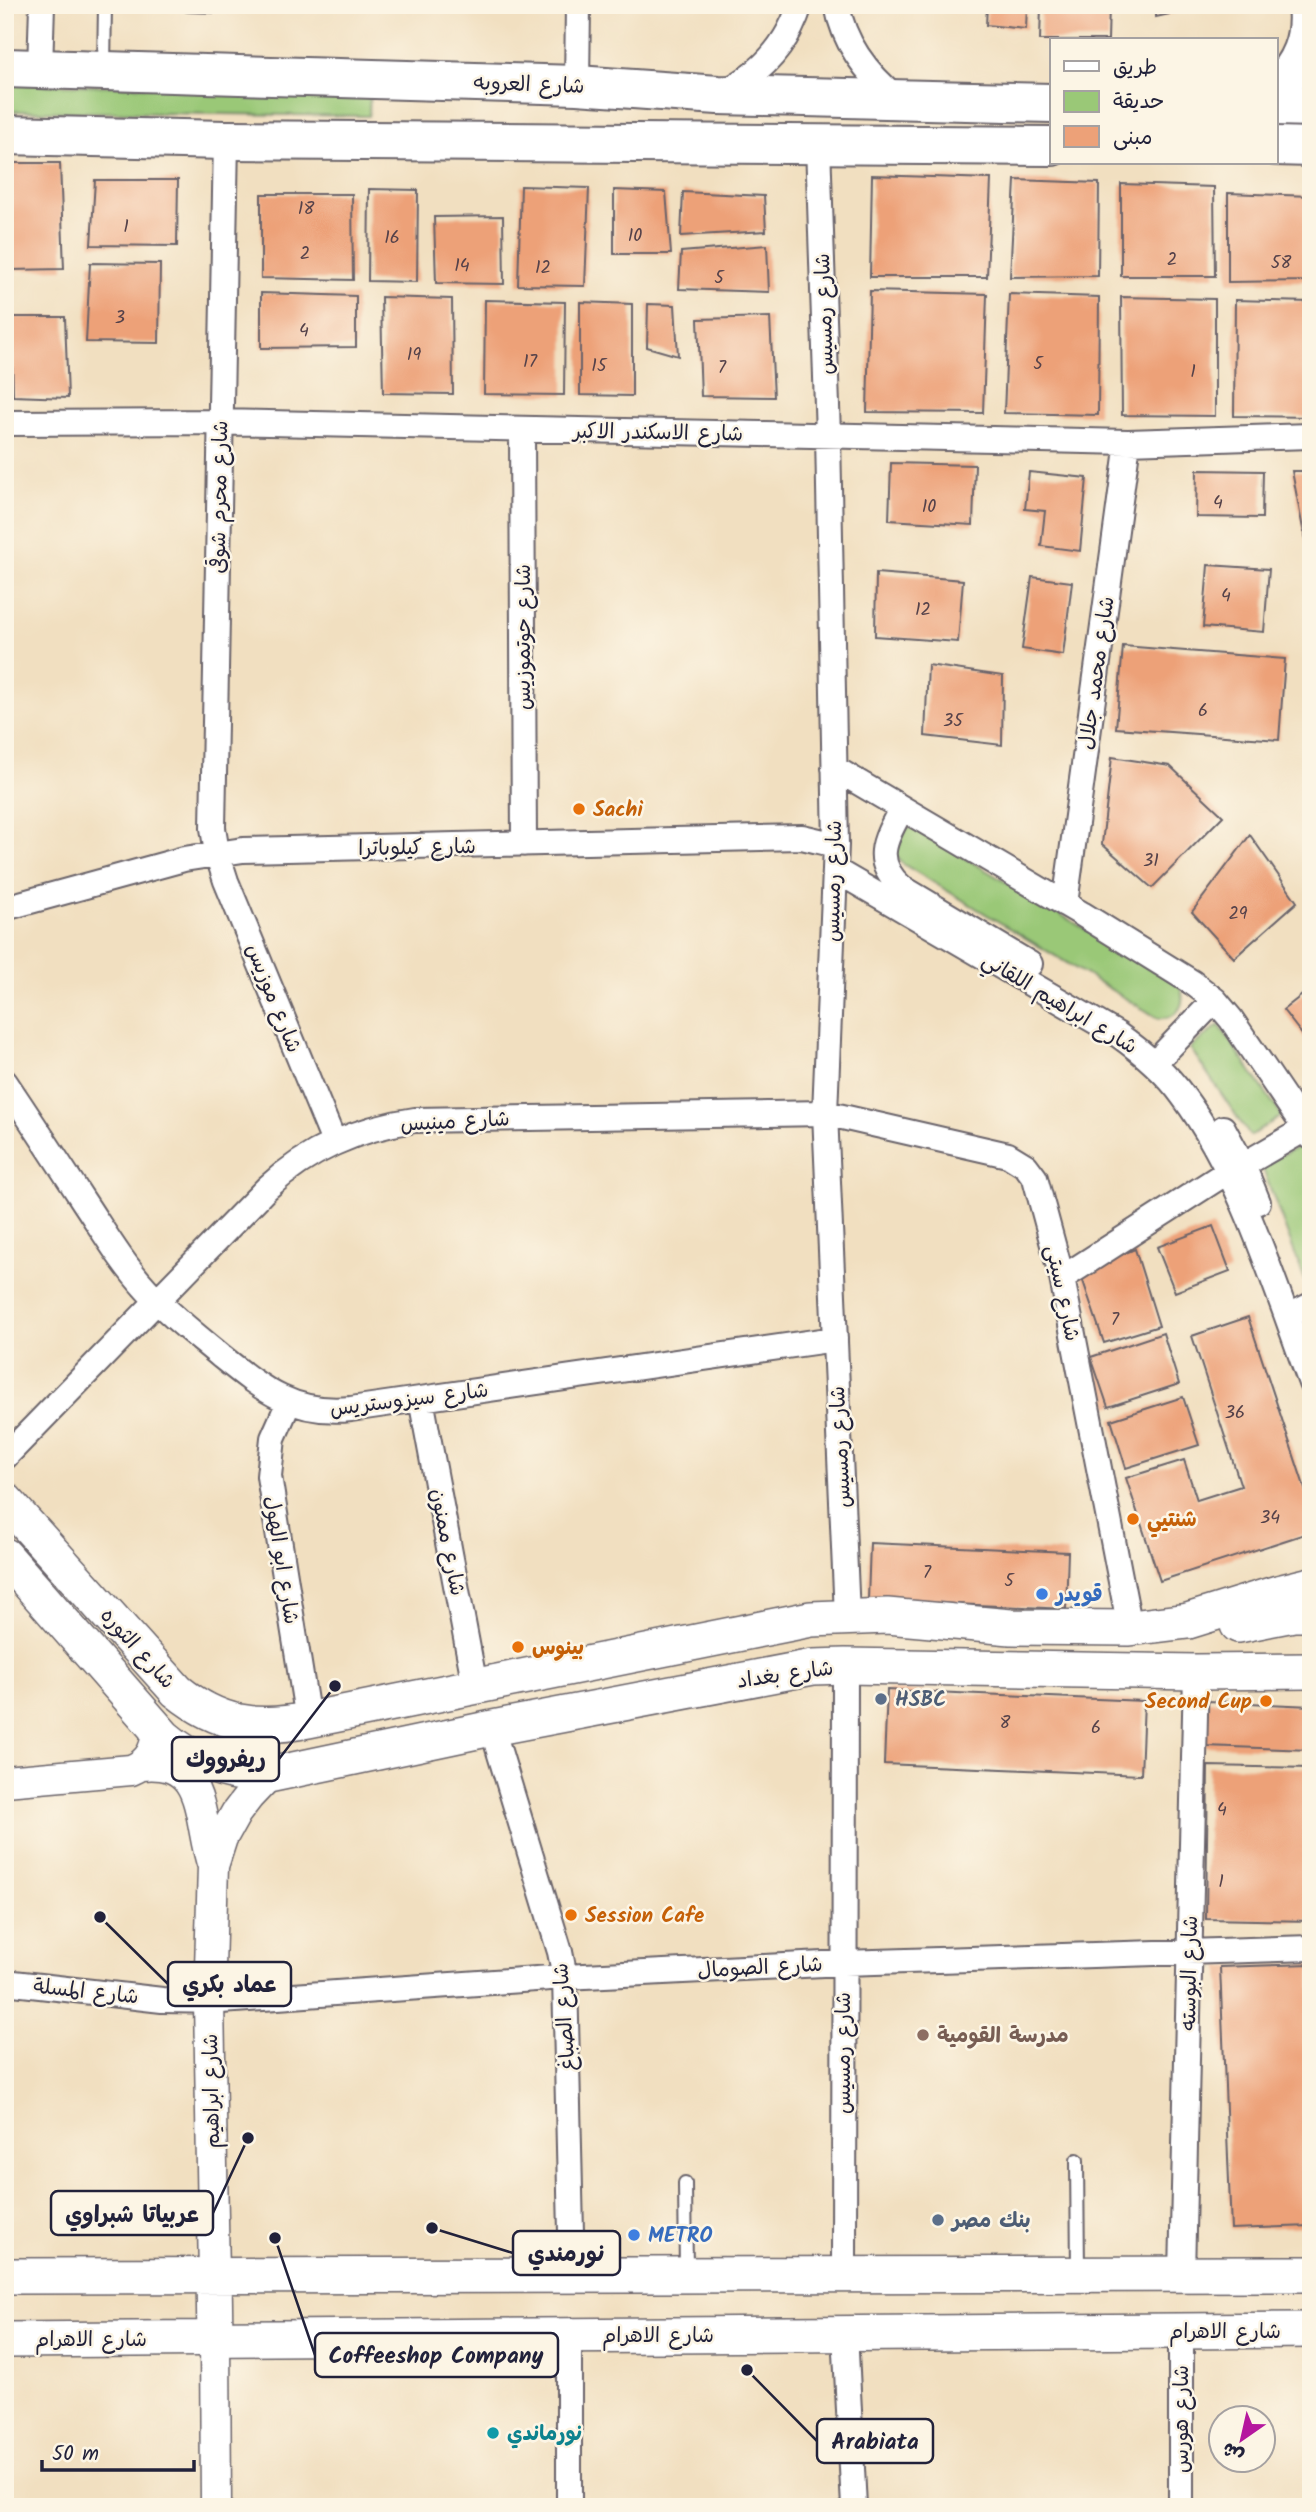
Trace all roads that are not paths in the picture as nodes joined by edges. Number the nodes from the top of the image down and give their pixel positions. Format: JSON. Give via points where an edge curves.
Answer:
{"nodes":[{"id":1,"x":42,"y":5,"type":"edge"},
{"id":2,"x":105,"y":5,"type":"edge"},
{"id":3,"x":188,"y":5,"type":"edge"},
{"id":4,"x":579,"y":5,"type":"edge"},
{"id":5,"x":800,"y":5,"type":"edge"},
{"id":6,"x":837,"y":5,"type":"edge"},
{"id":7,"x":1309,"y":5,"type":"edge"},
{"id":8,"x":223,"y":6,"type":"edge"},
{"id":9,"x":23,"y":69,"type":"edge"},
{"id":10,"x":104,"y":70,"type":"junction"},
{"id":11,"x":578,"y":85,"type":"junction"},
{"id":12,"x":1278,"y":86,"type":"edge"},
{"id":13,"x":719,"y":95,"type":"junction"},
{"id":14,"x":900,"y":100,"type":"junction"},
{"id":15,"x":1050,"y":103,"type":"edge"},
{"id":16,"x":1278,"y":106,"type":"edge"},
{"id":17,"x":1311,"y":107,"type":"edge"},
{"id":18,"x":5,"y":135,"type":"edge"},
{"id":19,"x":226,"y":140,"type":"junction"},
{"id":20,"x":818,"y":145,"type":"junction"},
{"id":21,"x":1050,"y":146,"type":"edge"},
{"id":22,"x":220,"y":422,"type":"junction"},
{"id":23,"x":5,"y":423,"type":"edge"},
{"id":24,"x":522,"y":429,"type":"junction"},
{"id":25,"x":828,"y":435,"type":"junction"},
{"id":26,"x":1311,"y":436,"type":"edge"},
{"id":27,"x":1128,"y":442,"type":"junction"},
{"id":28,"x":834,"y":768,"type":"junction"},
{"id":29,"x":902,"y":808,"type":"junction"},
{"id":30,"x":524,"y":844,"type":"junction"},
{"id":31,"x":835,"y":845,"type":"junction"},
{"id":32,"x":217,"y":853,"type":"junction"},
{"id":33,"x":835,"y":870,"type":"junction"},
{"id":34,"x":1065,"y":904,"type":"junction"},
{"id":35,"x":5,"y":908,"type":"edge"},
{"id":36,"x":1215,"y":1000,"type":"junction"},
{"id":37,"x":1165,"y":1052,"type":"junction"},
{"id":38,"x":5,"y":1082,"type":"edge"},
{"id":39,"x":825,"y":1113,"type":"junction"},
{"id":40,"x":1308,"y":1133,"type":"edge"},
{"id":41,"x":334,"y":1143,"type":"junction"},
{"id":42,"x":1235,"y":1168,"type":"junction"},
{"id":43,"x":1062,"y":1278,"type":"junction"},
{"id":44,"x":158,"y":1302,"type":"junction"},
{"id":45,"x":1306,"y":1307,"type":"edge"},
{"id":46,"x":1311,"y":1336,"type":"edge"},
{"id":47,"x":835,"y":1339,"type":"junction"},
{"id":48,"x":1311,"y":1383,"type":"edge"},
{"id":49,"x":421,"y":1399,"type":"junction"},
{"id":50,"x":289,"y":1402,"type":"junction"},
{"id":51,"x":5,"y":1457,"type":"edge"},
{"id":52,"x":5,"y":1500,"type":"edge"},
{"id":53,"x":5,"y":1556,"type":"edge"},
{"id":54,"x":1311,"y":1585,"type":"edge"},
{"id":55,"x":1212,"y":1614,"type":"junction"},
{"id":56,"x":1311,"y":1614,"type":"edge"},
{"id":57,"x":848,"y":1616,"type":"junction"},
{"id":58,"x":1130,"y":1628,"type":"junction"},
{"id":59,"x":845,"y":1666,"type":"junction"},
{"id":60,"x":1311,"y":1671,"type":"edge"},
{"id":61,"x":1196,"y":1672,"type":"junction"},
{"id":62,"x":475,"y":1686,"type":"junction"},
{"id":63,"x":308,"y":1720,"type":"junction"},
{"id":64,"x":155,"y":1728,"type":"junction"},
{"id":65,"x":492,"y":1728,"type":"junction"},
{"id":66,"x":142,"y":1765,"type":"junction"},
{"id":67,"x":269,"y":1775,"type":"junction"},
{"id":68,"x":5,"y":1781,"type":"edge"},
{"id":69,"x":213,"y":1866,"type":"junction"},
{"id":70,"x":1311,"y":1948,"type":"edge"},
{"id":71,"x":1189,"y":1951,"type":"junction"},
{"id":72,"x":843,"y":1963,"type":"junction"},
{"id":73,"x":565,"y":1977,"type":"junction"},
{"id":74,"x":5,"y":1982,"type":"edge"},
{"id":75,"x":209,"y":2002,"type":"junction"},
{"id":76,"x":1077,"y":2160,"type":"dead end"},
{"id":77,"x":685,"y":2183,"type":"dead end"},
{"id":78,"x":844,"y":2273,"type":"junction"},
{"id":79,"x":686,"y":2274,"type":"junction"},
{"id":80,"x":1078,"y":2274,"type":"junction"},
{"id":81,"x":1182,"y":2274,"type":"junction"},
{"id":82,"x":1311,"y":2274,"type":"edge"},
{"id":83,"x":214,"y":2275,"type":"junction"},
{"id":84,"x":572,"y":2275,"type":"junction"},
{"id":85,"x":5,"y":2276,"type":"edge"},
{"id":86,"x":1311,"y":2330,"type":"edge"},
{"id":87,"x":1181,"y":2331,"type":"junction"},
{"id":88,"x":845,"y":2333,"type":"junction"},
{"id":89,"x":569,"y":2336,"type":"junction"},
{"id":90,"x":215,"y":2339,"type":"junction"},
{"id":91,"x":5,"y":2340,"type":"edge"},
{"id":92,"x":216,"y":2507,"type":"edge"},
{"id":93,"x":569,"y":2507,"type":"edge"},
{"id":94,"x":854,"y":2507,"type":"edge"},
{"id":95,"x":1181,"y":2507,"type":"edge"}],
"edges":[{"from":1,"to":9,"type":"street"},
{"from":2,"to":10,"type":"lane"},
{"from":3,"to":8,"type":"lane"},
{"from":4,"to":11,"type":"street"},
{"from":5,"to":13,"type":"street","via":[[787,36],[766,64]]},
{"from":6,"to":14,"type":"street","via":[[855,53],[875,79]]},
{"from":7,"to":12,"type":"highway","via":[[1300,58]]},
{"from":9,"to":10,"type":"highway","name":"شارع العروبه"},
{"from":10,"to":11,"type":"highway","name":"شارع العروبه"},
{"from":11,"to":13,"type":"highway","name":"شارع العروبه"},
{"from":13,"to":14,"type":"highway","name":"شارع العروبه"},
{"from":14,"to":15,"type":"highway","name":"شارع العروبه"},
{"from":16,"to":17,"type":"highway"},
{"from":18,"to":19,"type":"highway"},
{"from":19,"to":20,"type":"highway"},
{"from":19,"to":22,"type":"street","name":"شارع محرم شوقى"},
{"from":20,"to":21,"type":"highway"},
{"from":20,"to":25,"type":"street","name":"شارع رمسيس"},
{"from":22,"to":23,"type":"street","name":"شارع الاسكندر الاكبر"},
{"from":22,"to":24,"type":"street","name":"شارع الاسكندر الاكبر"},
{"from":22,"to":32,"type":"street","name":"شارع محرم شوقى","via":[[213,803]]},
{"from":24,"to":25,"type":"street","name":"شارع الاسكندر الاكبر"},
{"from":24,"to":30,"type":"street","name":"شارع حوتموزيس"},
{"from":25,"to":27,"type":"street","name":"شارع الاسكندر الاكبر"},
{"from":25,"to":28,"type":"street","name":"شارع رمسيس"},
{"from":26,"to":27,"type":"street","name":"شارع الاسكندر الاكبر"},
{"from":27,"to":34,"type":"street","name":"شارع محمد جلال"},
{"from":28,"to":29,"type":"street"},
{"from":28,"to":31,"type":"street","name":"شارع رمسيس"},
{"from":29,"to":34,"type":"street"},
{"from":29,"to":37,"type":"street","name":"شارع ابراهيم اللقاني","via":[[883,852],[888,872],[901,887],[1119,1016]]},
{"from":30,"to":31,"type":"street","name":"شارع كيلوباترا","via":[[802,837]]},
{"from":30,"to":32,"type":"street","name":"شارع كيلوباترا"},
{"from":31,"to":33,"type":"street","name":"شارع رمسيس"},
{"from":32,"to":35,"type":"street","name":"شارع كيلوباترا"},
{"from":32,"to":41,"type":"street","name":"شارع موزيس"},
{"from":33,"to":39,"type":"street","name":"شارع رمسيس"},
{"from":33,"to":42,"type":"street","name":"شارع ابراهيم اللقاني","via":[[1131,1044],[1182,1095]]},
{"from":34,"to":36,"type":"street"},
{"from":36,"to":37,"type":"street"},
{"from":36,"to":40,"type":"street"},
{"from":37,"to":42,"type":"street","name":"شارع ابراهيم اللقاني","via":[[1203,1097]]},
{"from":38,"to":44,"type":"street","name":"شارع سيزوستريس","via":[[119,1255]]},
{"from":39,"to":41,"type":"street","name":"شارع مينيس","via":[[415,1120],[368,1129]]},
{"from":39,"to":43,"type":"street","name":"شارع سيتى","via":[[1021,1161],[1037,1184]]},
{"from":39,"to":47,"type":"street","name":"شارع رمسيس"},
{"from":40,"to":42,"type":"street"},
{"from":41,"to":44,"type":"street","name":"شارع مينيس","via":[[293,1166],[267,1188]]},
{"from":42,"to":43,"type":"street"},
{"from":42,"to":45,"type":"street","name":"شارع ابراهيم اللقاني"},
{"from":42,"to":48,"type":"street","name":"شارع ابراهيم اللقاني","via":[[1256,1239]]},
{"from":43,"to":58,"type":"street","name":"شارع سيتى"},
{"from":44,"to":50,"type":"street","name":"شارع سيزوستريس","via":[[254,1383]]},
{"from":44,"to":51,"type":"street","name":"شارع مينيس"},
{"from":45,"to":46,"type":"street","name":"شارع ابراهيم اللقاني"},
{"from":47,"to":49,"type":"street","name":"شارع سيزوستريس"},
{"from":47,"to":57,"type":"street","name":"شارع رمسيس"},
{"from":49,"to":50,"type":"street","name":"شارع سيزوستريس","via":[[338,1410]]},
{"from":49,"to":62,"type":"street","name":"شارع ممنون"},
{"from":50,"to":63,"type":"street","name":"شارع ابو الهول","via":[[273,1437],[269,1476]]},
{"from":52,"to":63,"type":"main road","name":"شارع الثوره","via":[[188,1700],[239,1723],[267,1726]]},
{"from":53,"to":64,"type":"main road","name":"شارع الثوره"},
{"from":54,"to":55,"type":"main road"},
{"from":55,"to":56,"type":"main road","via":[[1239,1625]]},
{"from":55,"to":58,"type":"main road","via":[[1164,1626]]},
{"from":57,"to":58,"type":"main road","via":[[1011,1627]]},
{"from":57,"to":62,"type":"main road","via":[[799,1620]]},
{"from":59,"to":61,"type":"main road","name":"شارع بغداد"},
{"from":59,"to":65,"type":"main road","name":"شارع بغداد","via":[[791,1670]]},
{"from":59,"to":72,"type":"street","name":"شارع رمسيس"},
{"from":60,"to":61,"type":"main road","name":"شارع بغداد"},
{"from":61,"to":71,"type":"street","name":"شارع البوسته"},
{"from":62,"to":63,"type":"main road"},
{"from":64,"to":66,"type":"street","via":[[153,1751]]},
{"from":64,"to":67,"type":"main road","name":"شارع الثوره","via":[[207,1764]]},
{"from":65,"to":67,"type":"main road","name":"شارع بغداد"},
{"from":65,"to":73,"type":"street","name":"شارع الصباغ"},
{"from":66,"to":68,"type":"street","via":[[125,1772]]},
{"from":66,"to":69,"type":"street","name":"شارع ابراهيم","via":[[171,1768],[193,1787],[200,1800]]},
{"from":67,"to":69,"type":"street","name":"شارع ابراهيم","via":[[236,1813]]},
{"from":69,"to":75,"type":"street","name":"شارع ابراهيم"},
{"from":70,"to":71,"type":"street","name":"شارع الصومال"},
{"from":71,"to":72,"type":"street","name":"شارع الصومال"},
{"from":71,"to":81,"type":"street","name":"شارع البوسته"},
{"from":72,"to":73,"type":"street","name":"شارع الصومال"},
{"from":72,"to":78,"type":"street","name":"شارع رمسيس"},
{"from":73,"to":75,"type":"street","name":"شارع الصومال"},
{"from":73,"to":84,"type":"street","name":"شارع الصباغ"},
{"from":74,"to":75,"type":"street","name":"شارع المسلة"},
{"from":75,"to":83,"type":"street","name":"شارع ابراهيم"},
{"from":76,"to":80,"type":"lane"},
{"from":77,"to":79,"type":"lane"},
{"from":78,"to":79,"type":"main road"},
{"from":78,"to":80,"type":"main road"},
{"from":79,"to":84,"type":"main road"},
{"from":80,"to":81,"type":"main road"},
{"from":81,"to":82,"type":"main road"},
{"from":83,"to":84,"type":"main road"},
{"from":83,"to":85,"type":"main road"},
{"from":83,"to":90,"type":"main road"},
{"from":86,"to":87,"type":"main road","name":"شارع الاهرام"},
{"from":87,"to":88,"type":"main road","name":"شارع الاهرام"},
{"from":87,"to":95,"type":"street","name":"شارع هورس"},
{"from":88,"to":89,"type":"main road","name":"شارع الاهرام"},
{"from":88,"to":94,"type":"street"},
{"from":89,"to":90,"type":"main road","name":"شارع الاهرام"},
{"from":89,"to":93,"type":"street"},
{"from":90,"to":91,"type":"main road","name":"شارع الاهرام"},
{"from":90,"to":92,"type":"street"}]}
